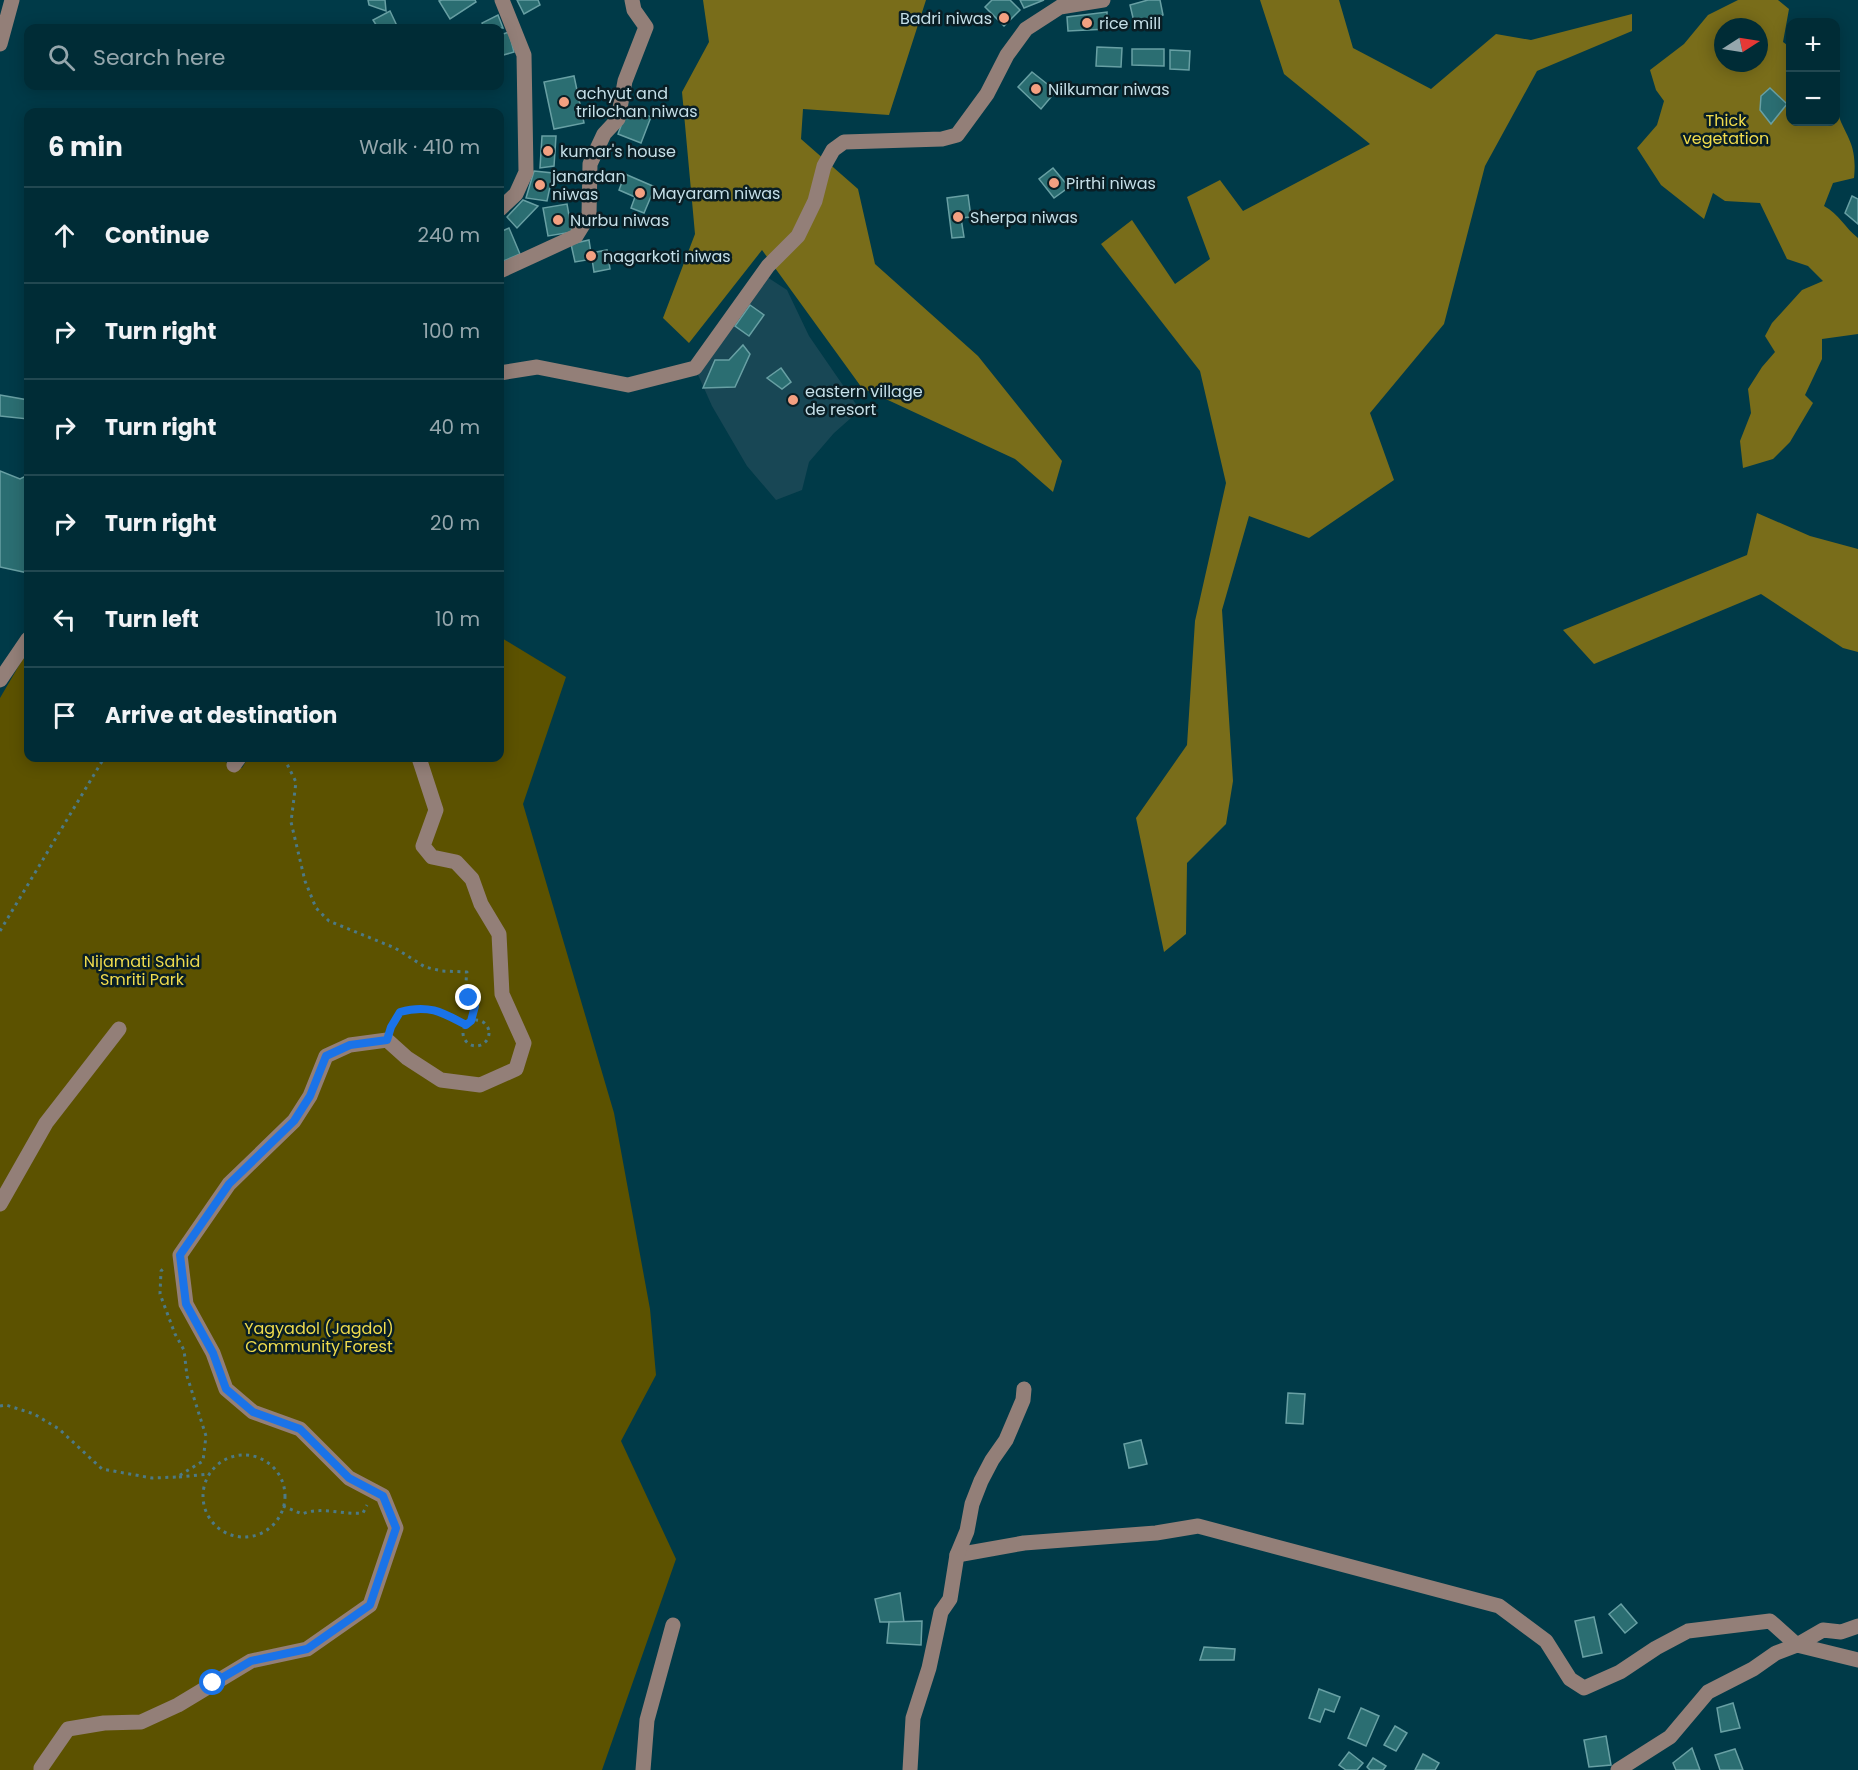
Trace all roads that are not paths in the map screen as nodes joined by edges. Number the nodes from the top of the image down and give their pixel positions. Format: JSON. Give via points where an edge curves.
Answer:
{"nodes":[{"id":1,"x":12,"y":0,"type":"edge"},
{"id":2,"x":502,"y":0,"type":"edge"},
{"id":3,"x":632,"y":0,"type":"edge"},
{"id":4,"x":1103,"y":0,"type":"edge"},
{"id":5,"x":0,"y":44,"type":"edge"},
{"id":6,"x":504,"y":204,"type":"edge"},
{"id":7,"x":504,"y":269,"type":"edge"},
{"id":8,"x":504,"y":373,"type":"edge"},
{"id":9,"x":24,"y":645,"type":"edge"},
{"id":10,"x":0,"y":680,"type":"edge"},
{"id":11,"x":420,"y":762,"type":"edge"},
{"id":12,"x":119,"y":1029,"type":"dead end"},
{"id":13,"x":0,"y":1204,"type":"edge"},
{"id":14,"x":1024,"y":1389,"type":"dead end"},
{"id":15,"x":957,"y":1555,"type":"junction"},
{"id":16,"x":674,"y":1625,"type":"dead end"},
{"id":17,"x":1858,"y":1626,"type":"edge"},
{"id":18,"x":1797,"y":1645,"type":"junction"},
{"id":19,"x":1858,"y":1660,"type":"edge"},
{"id":20,"x":41,"y":1770,"type":"edge"},
{"id":21,"x":643,"y":1770,"type":"edge"},
{"id":22,"x":910,"y":1770,"type":"edge"},
{"id":23,"x":1618,"y":1770,"type":"edge"}],
"edges":[{"from":1,"to":5,"type":"street"},
{"from":2,"to":6,"type":"street","via":[[524,55],[526,172],[516,194]]},
{"from":3,"to":7,"type":"street","via":[[646,27],[625,81],[618,119],[604,134],[590,164],[589,215],[576,236]]},
{"from":4,"to":8,"type":"street","via":[[1060,7],[1026,29],[957,135],[942,139],[844,142],[833,150],[798,236],[768,266],[695,368],[628,385],[537,367]]},
{"from":9,"to":10,"type":"street"},
{"from":11,"to":20,"type":"street","via":[[436,810],[423,846],[432,857],[456,862],[472,879],[499,934],[502,994],[524,1043],[516,1069],[480,1085],[441,1080],[387,1040],[350,1045],[326,1056],[310,1096],[294,1121],[229,1184],[180,1255],[186,1304],[213,1353],[226,1389],[253,1412],[300,1429],[349,1478],[383,1496],[396,1528],[370,1605],[307,1649],[251,1661],[178,1705],[141,1722],[68,1729]]},
{"from":12,"to":13,"type":"street","via":[[46,1123]]},
{"from":14,"to":15,"type":"street","via":[[1006,1440],[981,1481]]},
{"from":15,"to":18,"type":"street","via":[[1024,1543],[1198,1527],[1499,1606],[1546,1641],[1570,1679],[1584,1688],[1620,1672],[1688,1631],[1770,1621]]},
{"from":15,"to":22,"type":"street","via":[[950,1599],[941,1612],[913,1719]]},
{"from":16,"to":21,"type":"street","via":[[647,1720]]},
{"from":17,"to":18,"type":"street","via":[[1841,1632],[1823,1630]]},
{"from":18,"to":19,"type":"street"},
{"from":18,"to":23,"type":"street","via":[[1708,1692],[1670,1737]]}]}
